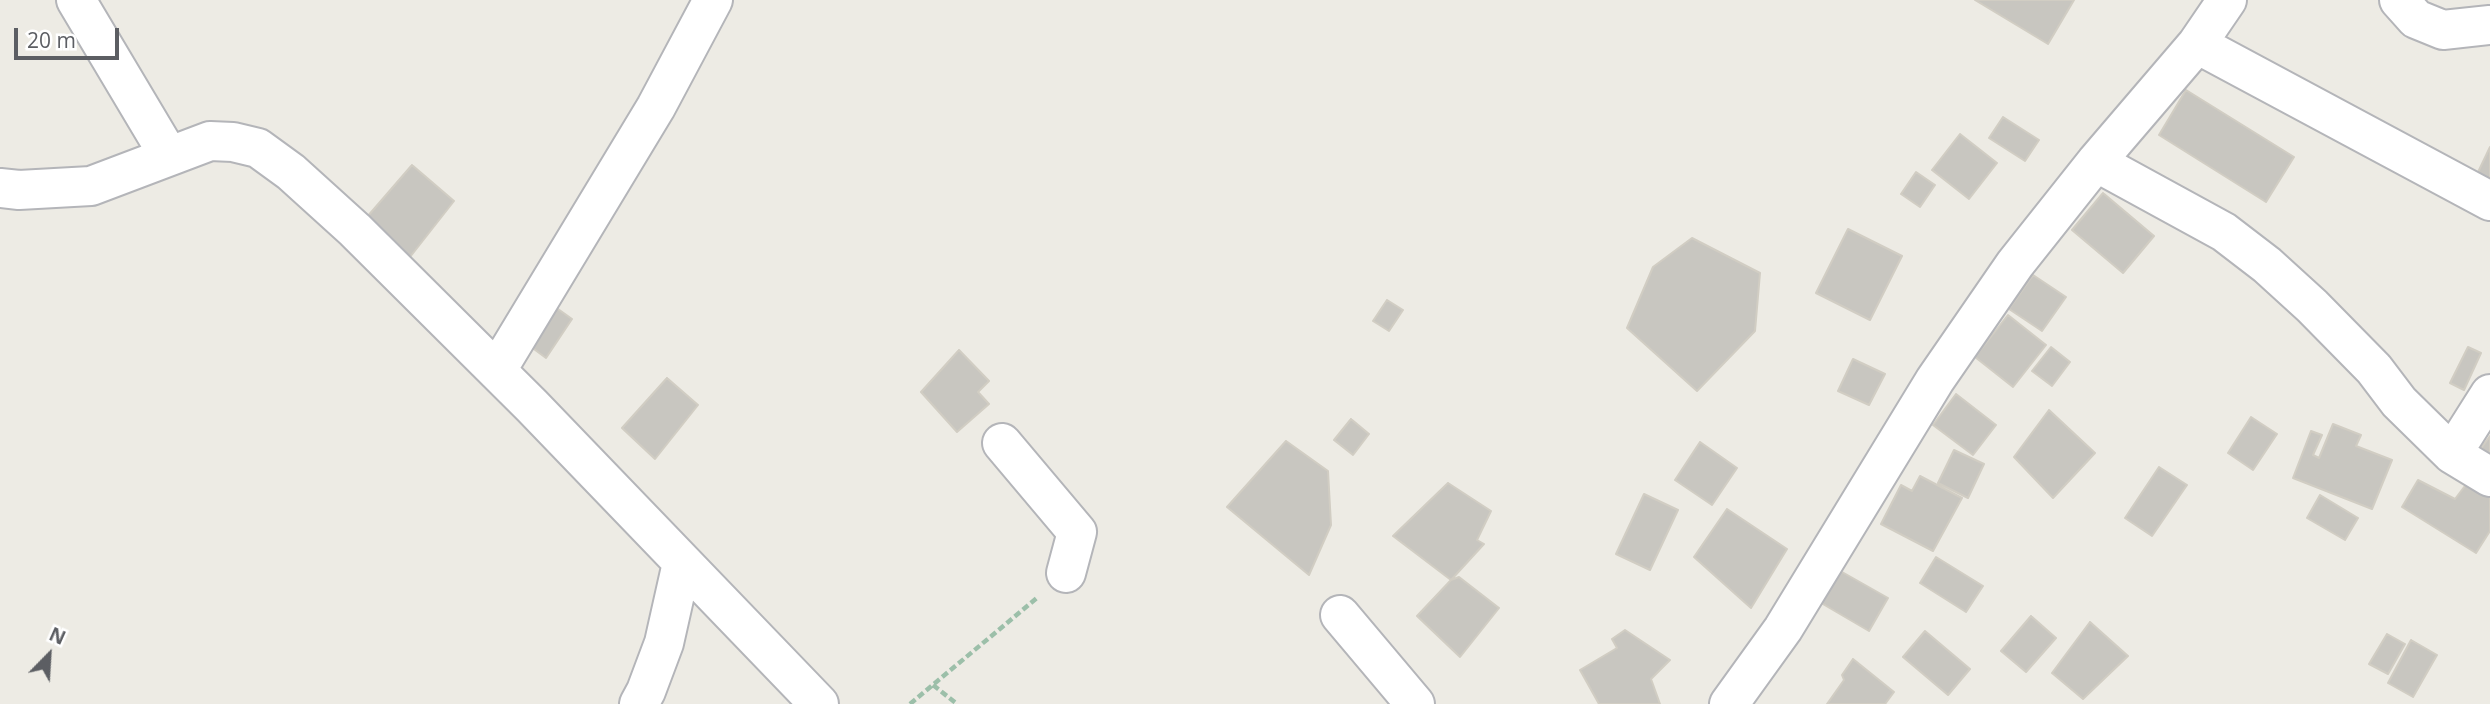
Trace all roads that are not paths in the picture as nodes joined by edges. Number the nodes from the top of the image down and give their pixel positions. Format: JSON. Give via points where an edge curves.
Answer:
{"nodes":[{"id":1,"x":76,"y":0,"type":"edge"},
{"id":2,"x":713,"y":0,"type":"edge"},
{"id":3,"x":2227,"y":0,"type":"edge"},
{"id":4,"x":2399,"y":0,"type":"edge"},
{"id":5,"x":2490,"y":25,"type":"edge"},
{"id":6,"x":2197,"y":44,"type":"junction"},
{"id":7,"x":169,"y":156,"type":"junction"},
{"id":8,"x":2096,"y":162,"type":"junction"},
{"id":9,"x":0,"y":188,"type":"edge"},
{"id":10,"x":2490,"y":201,"type":"edge"},
{"id":11,"x":497,"y":370,"type":"junction"},
{"id":12,"x":2490,"y":394,"type":"edge"},
{"id":13,"x":1002,"y":443,"type":"dead end"},
{"id":14,"x":2452,"y":454,"type":"junction"},
{"id":15,"x":2490,"y":477,"type":"edge"},
{"id":16,"x":682,"y":562,"type":"junction"},
{"id":17,"x":1066,"y":573,"type":"road end"},
{"id":18,"x":1340,"y":615,"type":"dead end"},
{"id":19,"x":639,"y":704,"type":"edge"},
{"id":20,"x":819,"y":704,"type":"edge"},
{"id":21,"x":1415,"y":704,"type":"edge"},
{"id":22,"x":1729,"y":704,"type":"edge"}],
"edges":[{"from":1,"to":7,"type":"street"},
{"from":2,"to":11,"type":"street","via":[[656,107]]},
{"from":3,"to":6,"type":"street"},
{"from":4,"to":5,"type":"street","via":[[2416,19],[2442,30]]},
{"from":6,"to":8,"type":"street"},
{"from":6,"to":10,"type":"street"},
{"from":7,"to":9,"type":"street","via":[[91,186]]},
{"from":7,"to":11,"type":"street","via":[[210,141],[258,148],[355,230]]},
{"from":8,"to":14,"type":"street","via":[[2224,232],[2267,265],[2374,369],[2399,402]]},
{"from":8,"to":22,"type":"street","via":[[2015,264],[1935,380],[1783,629]]},
{"from":11,"to":16,"type":"street"},
{"from":12,"to":14,"type":"street"},
{"from":13,"to":17,"type":"street","via":[[1077,532]]},
{"from":14,"to":15,"type":"street"},
{"from":16,"to":19,"type":"street","via":[[664,643]]},
{"from":16,"to":20,"type":"street"},
{"from":18,"to":21,"type":"street"}]}
